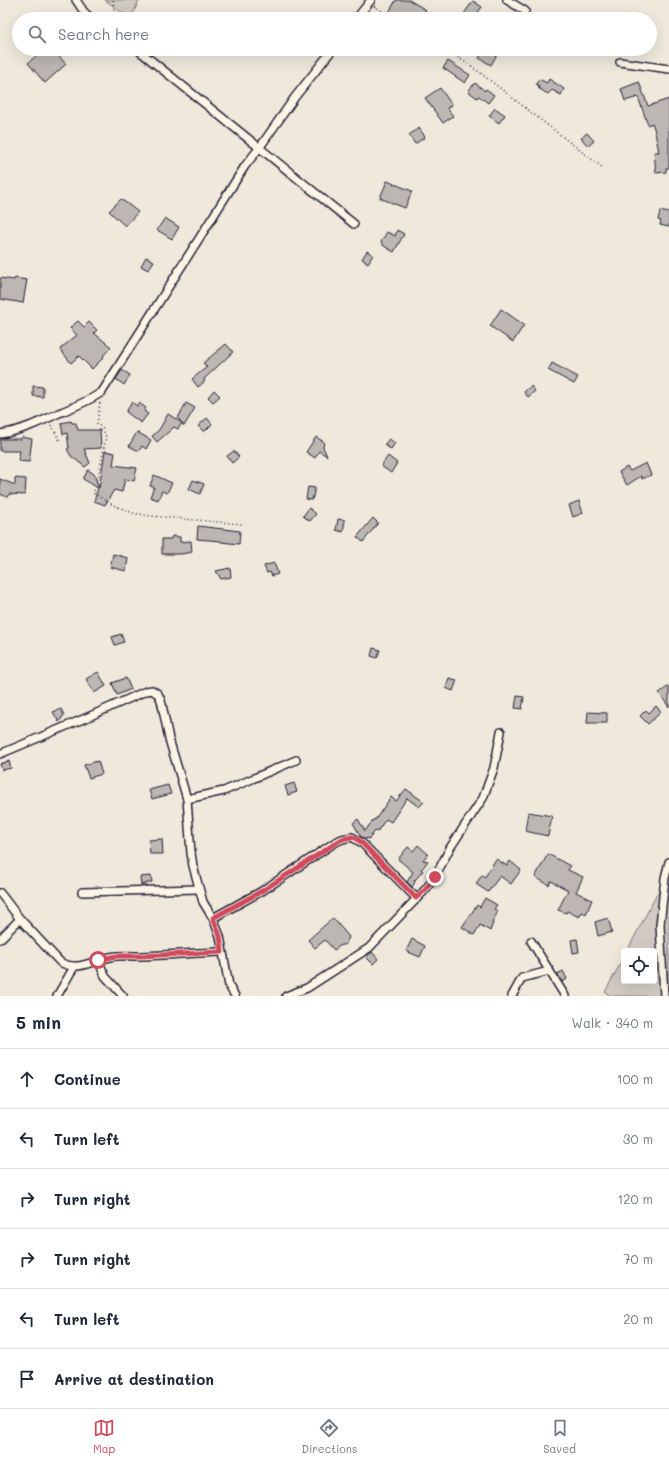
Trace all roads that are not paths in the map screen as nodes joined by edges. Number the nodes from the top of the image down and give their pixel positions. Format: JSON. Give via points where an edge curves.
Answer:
{"nodes":[{"id":1,"x":76,"y":0,"type":"edge"},
{"id":2,"x":507,"y":0,"type":"edge"},
{"id":3,"x":370,"y":2,"type":"edge"},
{"id":4,"x":525,"y":11,"type":"dead end"},
{"id":5,"x":84,"y":12,"type":"edge"},
{"id":6,"x":362,"y":12,"type":"edge"},
{"id":7,"x":146,"y":56,"type":"edge"},
{"id":8,"x":327,"y":56,"type":"edge"},
{"id":9,"x":620,"y":62,"type":"dead end"},
{"id":10,"x":669,"y":68,"type":"edge"},
{"id":11,"x":260,"y":147,"type":"junction"},
{"id":12,"x":354,"y":224,"type":"dead end"},
{"id":13,"x":0,"y":434,"type":"edge"},
{"id":14,"x":501,"y":732,"type":"dead end"},
{"id":15,"x":0,"y":754,"type":"edge"},
{"id":16,"x":296,"y":760,"type":"dead end"},
{"id":17,"x":187,"y":799,"type":"junction"},
{"id":18,"x":669,"y":862,"type":"edge"},
{"id":19,"x":199,"y":889,"type":"junction"},
{"id":20,"x":82,"y":892,"type":"dead end"},
{"id":21,"x":0,"y":893,"type":"edge"},
{"id":22,"x":416,"y":898,"type":"junction"},
{"id":23,"x":213,"y":918,"type":"junction"},
{"id":24,"x":20,"y":919,"type":"junction"},
{"id":25,"x":0,"y":939,"type":"edge"},
{"id":26,"x":531,"y":941,"type":"dead end"},
{"id":27,"x":222,"y":952,"type":"junction"},
{"id":28,"x":98,"y":960,"type":"junction"},
{"id":29,"x":74,"y":967,"type":"junction"},
{"id":30,"x":549,"y":971,"type":"junction"},
{"id":31,"x":57,"y":996,"type":"edge"},
{"id":32,"x":123,"y":996,"type":"edge"},
{"id":33,"x":235,"y":996,"type":"edge"},
{"id":34,"x":286,"y":996,"type":"edge"},
{"id":35,"x":512,"y":996,"type":"edge"},
{"id":36,"x":565,"y":996,"type":"edge"},
{"id":37,"x":664,"y":996,"type":"edge"}],
"edges":[{"from":1,"to":5,"type":"street"},
{"from":2,"to":4,"type":"street"},
{"from":3,"to":6,"type":"street"},
{"from":7,"to":11,"type":"street"},
{"from":8,"to":11,"type":"street","via":[[295,96]]},
{"from":9,"to":10,"type":"street"},
{"from":11,"to":12,"type":"street"},
{"from":11,"to":13,"type":"street","via":[[245,166],[102,392],[48,418],[16,431]]},
{"from":14,"to":22,"type":"street","via":[[494,768],[483,798],[450,848],[435,877]]},
{"from":15,"to":17,"type":"street","via":[[152,690],[161,700],[169,739]]},
{"from":16,"to":17,"type":"street","via":[[224,791]]},
{"from":17,"to":19,"type":"street","via":[[190,853]]},
{"from":18,"to":37,"type":"street","via":[[660,925]]},
{"from":19,"to":20,"type":"street"},
{"from":19,"to":23,"type":"street","via":[[203,902]]},
{"from":21,"to":24,"type":"street"},
{"from":22,"to":23,"type":"street","via":[[362,843],[356,838],[347,837],[262,891]]},
{"from":22,"to":34,"type":"street","via":[[369,948],[307,988]]},
{"from":23,"to":27,"type":"street","via":[[220,936]]},
{"from":24,"to":25,"type":"street"},
{"from":24,"to":29,"type":"street","via":[[60,962]]},
{"from":26,"to":30,"type":"street"},
{"from":27,"to":28,"type":"street","via":[[117,956]]},
{"from":27,"to":33,"type":"street","via":[[229,986]]},
{"from":28,"to":29,"type":"street"},
{"from":28,"to":32,"type":"street","via":[[105,976]]},
{"from":29,"to":31,"type":"street"},
{"from":30,"to":35,"type":"street","via":[[522,978]]},
{"from":30,"to":36,"type":"street"}]}
